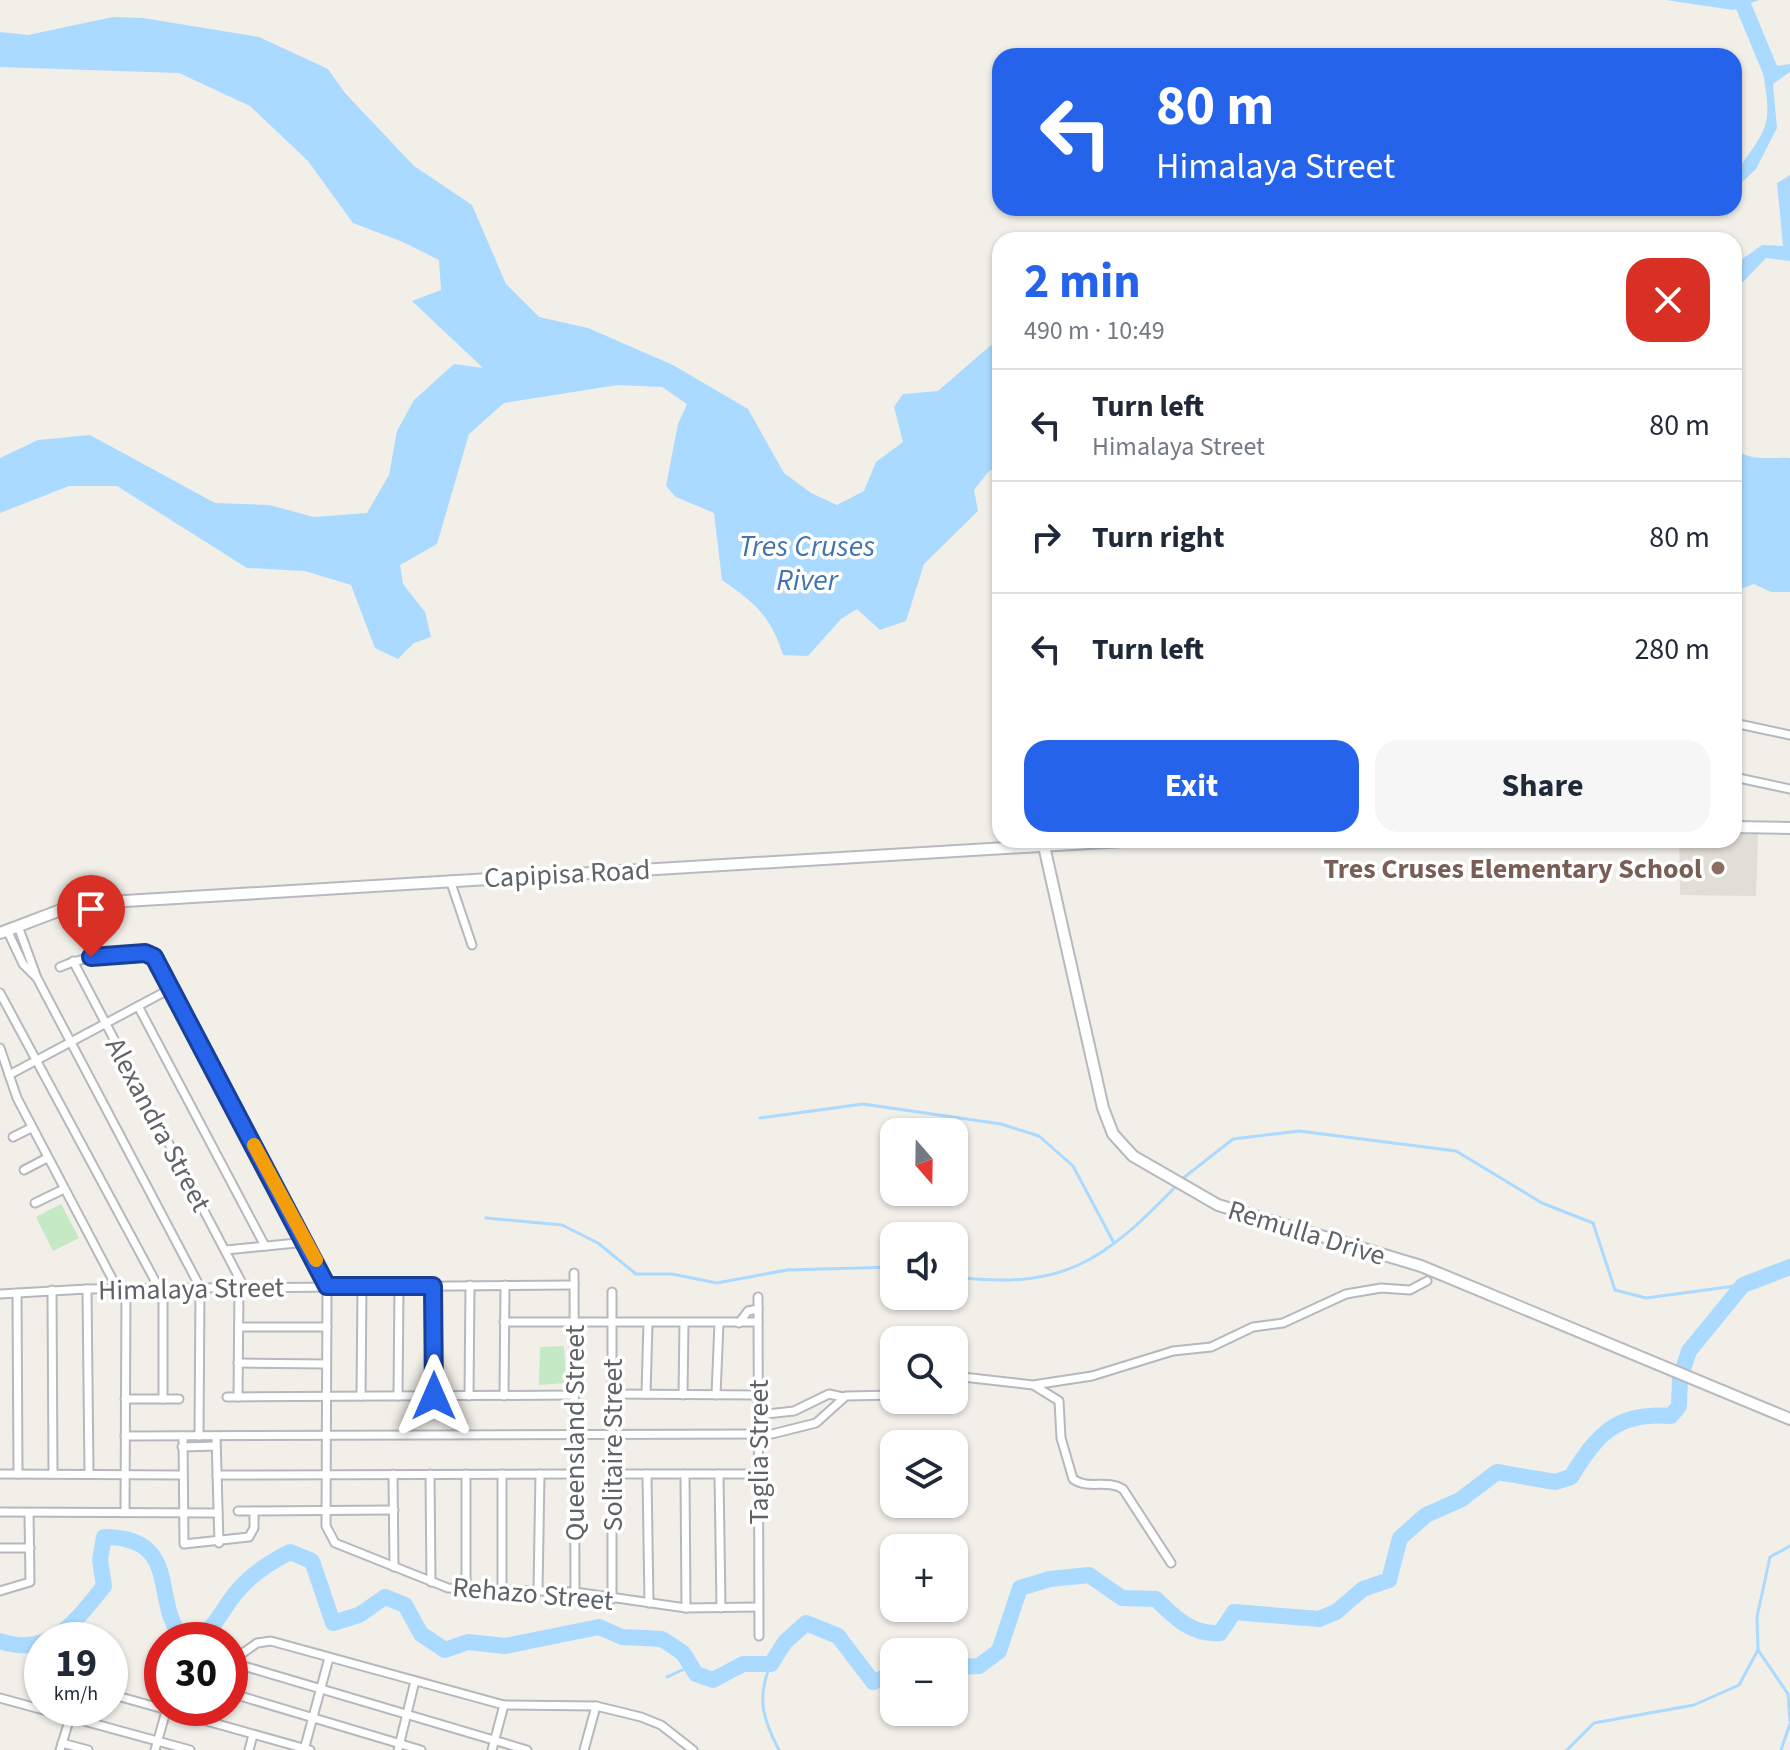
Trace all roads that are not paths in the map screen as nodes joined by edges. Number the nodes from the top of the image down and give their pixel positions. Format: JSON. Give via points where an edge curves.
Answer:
{"nodes":[{"id":1,"x":1742,"y":725,"type":"edge"},
{"id":2,"x":1790,"y":735,"type":"edge"},
{"id":3,"x":1742,"y":778,"type":"edge"},
{"id":4,"x":1790,"y":786,"type":"edge"},
{"id":5,"x":1742,"y":827,"type":"edge"},
{"id":6,"x":1790,"y":828,"type":"edge"},
{"id":7,"x":1009,"y":848,"type":"edge"},
{"id":8,"x":1044,"y":848,"type":"edge"},
{"id":9,"x":450,"y":880,"type":"junction"},
{"id":10,"x":18,"y":926,"type":"junction"},
{"id":11,"x":4,"y":932,"type":"edge"},
{"id":12,"x":472,"y":945,"type":"dead end"},
{"id":13,"x":73,"y":961,"type":"junction"},
{"id":14,"x":60,"y":967,"type":"dead end"},
{"id":15,"x":37,"y":978,"type":"junction"},
{"id":16,"x":170,"y":989,"type":"junction"},
{"id":17,"x":0,"y":993,"type":"edge"},
{"id":18,"x":138,"y":1006,"type":"junction"},
{"id":19,"x":106,"y":1023,"type":"junction"},
{"id":20,"x":70,"y":1043,"type":"junction"},
{"id":21,"x":0,"y":1048,"type":"edge"},
{"id":22,"x":38,"y":1060,"type":"junction"},
{"id":23,"x":9,"y":1075,"type":"junction"},
{"id":24,"x":31,"y":1128,"type":"junction"},
{"id":25,"x":13,"y":1137,"type":"dead end"},
{"id":26,"x":47,"y":1158,"type":"junction"},
{"id":27,"x":24,"y":1170,"type":"dead end"},
{"id":28,"x":64,"y":1189,"type":"junction"},
{"id":29,"x":35,"y":1203,"type":"dead end"},
{"id":30,"x":307,"y":1242,"type":"junction"},
{"id":31,"x":265,"y":1246,"type":"junction"},
{"id":32,"x":226,"y":1250,"type":"junction"},
{"id":33,"x":574,"y":1273,"type":"dead end"},
{"id":34,"x":1427,"y":1281,"type":"dead end"},
{"id":35,"x":470,"y":1285,"type":"junction"},
{"id":36,"x":505,"y":1285,"type":"junction"},
{"id":37,"x":574,"y":1285,"type":"junction"},
{"id":38,"x":327,"y":1286,"type":"junction"},
{"id":39,"x":362,"y":1286,"type":"junction"},
{"id":40,"x":399,"y":1286,"type":"junction"},
{"id":41,"x":433,"y":1286,"type":"junction"},
{"id":42,"x":200,"y":1287,"type":"junction"},
{"id":43,"x":241,"y":1287,"type":"junction"},
{"id":44,"x":121,"y":1288,"type":"junction"},
{"id":45,"x":161,"y":1288,"type":"junction"},
{"id":46,"x":87,"y":1289,"type":"junction"},
{"id":47,"x":52,"y":1290,"type":"junction"},
{"id":48,"x":612,"y":1292,"type":"dead end"},
{"id":49,"x":17,"y":1293,"type":"junction"},
{"id":50,"x":0,"y":1294,"type":"edge"},
{"id":51,"x":758,"y":1297,"type":"dead end"},
{"id":52,"x":758,"y":1309,"type":"junction"},
{"id":53,"x":504,"y":1322,"type":"junction"},
{"id":54,"x":758,"y":1322,"type":"junction"},
{"id":55,"x":573,"y":1323,"type":"junction"},
{"id":56,"x":612,"y":1323,"type":"junction"},
{"id":57,"x":648,"y":1323,"type":"junction"},
{"id":58,"x":684,"y":1323,"type":"junction"},
{"id":59,"x":719,"y":1323,"type":"junction"},
{"id":60,"x":739,"y":1323,"type":"junction"},
{"id":61,"x":239,"y":1327,"type":"junction"},
{"id":62,"x":327,"y":1327,"type":"junction"},
{"id":63,"x":238,"y":1363,"type":"junction"},
{"id":64,"x":326,"y":1364,"type":"junction"},
{"id":65,"x":968,"y":1378,"type":"edge"},
{"id":66,"x":1033,"y":1385,"type":"junction"},
{"id":67,"x":612,"y":1394,"type":"junction"},
{"id":68,"x":646,"y":1394,"type":"junction"},
{"id":69,"x":574,"y":1395,"type":"junction"},
{"id":70,"x":683,"y":1395,"type":"junction"},
{"id":71,"x":716,"y":1395,"type":"junction"},
{"id":72,"x":758,"y":1395,"type":"junction"},
{"id":73,"x":361,"y":1396,"type":"junction"},
{"id":74,"x":398,"y":1396,"type":"junction"},
{"id":75,"x":434,"y":1396,"type":"junction"},
{"id":76,"x":469,"y":1396,"type":"junction"},
{"id":77,"x":504,"y":1396,"type":"junction"},
{"id":78,"x":880,"y":1396,"type":"edge"},
{"id":79,"x":227,"y":1397,"type":"dead end"},
{"id":80,"x":238,"y":1397,"type":"junction"},
{"id":81,"x":326,"y":1397,"type":"junction"},
{"id":82,"x":843,"y":1397,"type":"junction"},
{"id":83,"x":125,"y":1399,"type":"junction"},
{"id":84,"x":163,"y":1399,"type":"junction"},
{"id":85,"x":179,"y":1399,"type":"dead end"},
{"id":86,"x":758,"y":1415,"type":"junction"},
{"id":87,"x":1790,"y":1419,"type":"edge"},
{"id":88,"x":574,"y":1433,"type":"junction"},
{"id":89,"x":612,"y":1433,"type":"junction"},
{"id":90,"x":758,"y":1434,"type":"junction"},
{"id":91,"x":125,"y":1436,"type":"junction"},
{"id":92,"x":183,"y":1436,"type":"junction"},
{"id":93,"x":199,"y":1436,"type":"junction"},
{"id":94,"x":216,"y":1436,"type":"junction"},
{"id":95,"x":325,"y":1436,"type":"junction"},
{"id":96,"x":216,"y":1446,"type":"junction"},
{"id":97,"x":182,"y":1447,"type":"junction"},
{"id":98,"x":0,"y":1474,"type":"edge"},
{"id":99,"x":18,"y":1474,"type":"junction"},
{"id":100,"x":53,"y":1474,"type":"junction"},
{"id":101,"x":89,"y":1474,"type":"junction"},
{"id":102,"x":325,"y":1474,"type":"junction"},
{"id":103,"x":393,"y":1474,"type":"junction"},
{"id":104,"x":430,"y":1474,"type":"junction"},
{"id":105,"x":466,"y":1474,"type":"junction"},
{"id":106,"x":502,"y":1474,"type":"junction"},
{"id":107,"x":540,"y":1474,"type":"junction"},
{"id":108,"x":574,"y":1474,"type":"junction"},
{"id":109,"x":612,"y":1474,"type":"junction"},
{"id":110,"x":647,"y":1474,"type":"junction"},
{"id":111,"x":685,"y":1474,"type":"junction"},
{"id":112,"x":719,"y":1474,"type":"junction"},
{"id":113,"x":758,"y":1474,"type":"junction"},
{"id":114,"x":125,"y":1475,"type":"junction"},
{"id":115,"x":182,"y":1475,"type":"junction"},
{"id":116,"x":217,"y":1475,"type":"junction"},
{"id":117,"x":394,"y":1510,"type":"junction"},
{"id":118,"x":238,"y":1511,"type":"dead end"},
{"id":119,"x":254,"y":1511,"type":"junction"},
{"id":120,"x":325,"y":1511,"type":"junction"},
{"id":121,"x":0,"y":1512,"type":"edge"},
{"id":122,"x":125,"y":1512,"type":"junction"},
{"id":123,"x":181,"y":1512,"type":"junction"},
{"id":124,"x":29,"y":1513,"type":"junction"},
{"id":125,"x":218,"y":1513,"type":"junction"},
{"id":126,"x":219,"y":1543,"type":"junction"},
{"id":127,"x":0,"y":1548,"type":"edge"},
{"id":128,"x":30,"y":1548,"type":"junction"},
{"id":129,"x":1171,"y":1563,"type":"dead end"},
{"id":130,"x":394,"y":1567,"type":"junction"},
{"id":131,"x":431,"y":1582,"type":"junction"},
{"id":132,"x":0,"y":1591,"type":"edge"},
{"id":133,"x":466,"y":1591,"type":"junction"},
{"id":134,"x":502,"y":1591,"type":"junction"},
{"id":135,"x":538,"y":1591,"type":"junction"},
{"id":136,"x":575,"y":1592,"type":"junction"},
{"id":137,"x":612,"y":1599,"type":"junction"},
{"id":138,"x":649,"y":1603,"type":"junction"},
{"id":139,"x":758,"y":1607,"type":"junction"},
{"id":140,"x":686,"y":1608,"type":"junction"},
{"id":141,"x":721,"y":1608,"type":"junction"},
{"id":142,"x":759,"y":1636,"type":"dead end"},
{"id":143,"x":248,"y":1651,"type":"edge"},
{"id":144,"x":329,"y":1658,"type":"junction"},
{"id":145,"x":248,"y":1668,"type":"edge"},
{"id":146,"x":415,"y":1681,"type":"junction"},
{"id":147,"x":320,"y":1691,"type":"junction"},
{"id":148,"x":0,"y":1698,"type":"edge"},
{"id":149,"x":248,"y":1699,"type":"edge"},
{"id":150,"x":24,"y":1705,"type":"edge"},
{"id":151,"x":504,"y":1705,"type":"junction"},
{"id":152,"x":596,"y":1706,"type":"junction"},
{"id":153,"x":407,"y":1716,"type":"junction"},
{"id":154,"x":312,"y":1719,"type":"junction"},
{"id":155,"x":67,"y":1726,"type":"edge"},
{"id":156,"x":97,"y":1726,"type":"edge"},
{"id":157,"x":162,"y":1726,"type":"edge"},
{"id":158,"x":223,"y":1726,"type":"edge"},
{"id":159,"x":253,"y":1735,"type":"junction"},
{"id":160,"x":679,"y":1738,"type":"junction"},
{"id":161,"x":61,"y":1746,"type":"edge"},
{"id":162,"x":156,"y":1746,"type":"edge"},
{"id":163,"x":494,"y":1746,"type":"edge"},
{"id":164,"x":399,"y":1747,"type":"edge"},
{"id":165,"x":306,"y":1749,"type":"edge"},
{"id":166,"x":88,"y":1750,"type":"edge"},
{"id":167,"x":190,"y":1750,"type":"edge"},
{"id":168,"x":249,"y":1750,"type":"edge"},
{"id":169,"x":421,"y":1750,"type":"edge"},
{"id":170,"x":527,"y":1750,"type":"edge"},
{"id":171,"x":584,"y":1750,"type":"edge"},
{"id":172,"x":676,"y":1750,"type":"edge"},
{"id":173,"x":693,"y":1750,"type":"edge"}],
"edges":[{"from":1,"to":2,"type":"street"},
{"from":3,"to":4,"type":"street"},
{"from":5,"to":6,"type":"main road"},
{"from":7,"to":9,"type":"main road","name":"Capipisa Road"},
{"from":8,"to":87,"type":"main road","name":"Remulla Drive","via":[[1103,1108],[1116,1139],[1141,1162],[1233,1212],[1421,1266]]},
{"from":9,"to":10,"type":"main road","name":"Capipisa Road","via":[[92,903]]},
{"from":9,"to":12,"type":"street"},
{"from":10,"to":11,"type":"main road","name":"Capipisa Road"},
{"from":10,"to":15,"type":"street"},
{"from":11,"to":15,"type":"street"},
{"from":13,"to":14,"type":"street"},
{"from":13,"to":16,"type":"street","via":[[151,954]]},
{"from":13,"to":19,"type":"street","name":"Alexandra Street"},
{"from":15,"to":20,"type":"street"},
{"from":16,"to":18,"type":"street"},
{"from":16,"to":30,"type":"street"},
{"from":17,"to":22,"type":"street"},
{"from":18,"to":19,"type":"street"},
{"from":18,"to":31,"type":"street"},
{"from":19,"to":20,"type":"street"},
{"from":19,"to":32,"type":"street","name":"Alexandra Street"},
{"from":20,"to":22,"type":"street"},
{"from":20,"to":42,"type":"street"},
{"from":21,"to":23,"type":"street"},
{"from":22,"to":23,"type":"street"},
{"from":22,"to":45,"type":"street"},
{"from":23,"to":24,"type":"street"},
{"from":24,"to":25,"type":"street"},
{"from":24,"to":26,"type":"street"},
{"from":26,"to":27,"type":"street"},
{"from":26,"to":28,"type":"street"},
{"from":28,"to":29,"type":"street"},
{"from":28,"to":44,"type":"street"},
{"from":30,"to":31,"type":"street"},
{"from":30,"to":38,"type":"street"},
{"from":31,"to":32,"type":"street"},
{"from":32,"to":43,"type":"street","name":"Alexandra Street"},
{"from":33,"to":37,"type":"street","name":"Queensland Street"},
{"from":34,"to":66,"type":"street","via":[[1416,1289],[1346,1294],[1211,1347],[1173,1351],[1092,1376]]},
{"from":35,"to":36,"type":"street","name":"Himalaya Street"},
{"from":35,"to":41,"type":"street","name":"Himalaya Street"},
{"from":35,"to":76,"type":"street"},
{"from":36,"to":37,"type":"street","name":"Himalaya Street"},
{"from":36,"to":53,"type":"street"},
{"from":37,"to":55,"type":"street","name":"Queensland Street"},
{"from":38,"to":39,"type":"street","name":"Himalaya Street"},
{"from":38,"to":43,"type":"street","name":"Himalaya Street"},
{"from":38,"to":62,"type":"street","name":"Rehazo Street"},
{"from":39,"to":40,"type":"street","name":"Himalaya Street"},
{"from":39,"to":73,"type":"street"},
{"from":40,"to":41,"type":"street","name":"Himalaya Street"},
{"from":40,"to":74,"type":"street"},
{"from":41,"to":75,"type":"street"},
{"from":42,"to":43,"type":"street","name":"Himalaya Street"},
{"from":42,"to":45,"type":"street","name":"Himalaya Street"},
{"from":42,"to":93,"type":"street"},
{"from":43,"to":61,"type":"street","name":"Alexandra Street"},
{"from":44,"to":45,"type":"street","name":"Himalaya Street"},
{"from":44,"to":46,"type":"street","name":"Himalaya Street"},
{"from":44,"to":83,"type":"street"},
{"from":45,"to":84,"type":"street"},
{"from":46,"to":47,"type":"street","name":"Himalaya Street"},
{"from":46,"to":101,"type":"street"},
{"from":47,"to":49,"type":"street","name":"Himalaya Street"},
{"from":47,"to":100,"type":"street"},
{"from":48,"to":56,"type":"street","name":"Solitaire Street"},
{"from":49,"to":50,"type":"street","name":"Himalaya Street"},
{"from":49,"to":99,"type":"street"},
{"from":51,"to":52,"type":"street","name":"Taglia Street"},
{"from":52,"to":54,"type":"street","name":"Taglia Street"},
{"from":52,"to":60,"type":"street","via":[[748,1311]]},
{"from":53,"to":55,"type":"street"},
{"from":53,"to":77,"type":"street"},
{"from":54,"to":60,"type":"street"},
{"from":54,"to":72,"type":"street","name":"Taglia Street"},
{"from":55,"to":56,"type":"street"},
{"from":55,"to":69,"type":"street","name":"Queensland Street"},
{"from":56,"to":57,"type":"street"},
{"from":56,"to":67,"type":"street","name":"Solitaire Street"},
{"from":57,"to":58,"type":"street"},
{"from":57,"to":68,"type":"street"},
{"from":58,"to":59,"type":"street"},
{"from":58,"to":70,"type":"street"},
{"from":59,"to":60,"type":"street"},
{"from":59,"to":71,"type":"street"},
{"from":61,"to":62,"type":"street"},
{"from":61,"to":63,"type":"street","name":"Alexandra Street"},
{"from":62,"to":64,"type":"street","name":"Rehazo Street"},
{"from":63,"to":64,"type":"street"},
{"from":63,"to":80,"type":"street","name":"Alexandra Street"},
{"from":64,"to":81,"type":"street","name":"Rehazo Street"},
{"from":65,"to":66,"type":"street"},
{"from":66,"to":129,"type":"street","via":[[1059,1401],[1061,1438],[1073,1479],[1123,1489]]},
{"from":67,"to":68,"type":"street"},
{"from":67,"to":89,"type":"street","name":"Solitaire Street"},
{"from":68,"to":70,"type":"street"},
{"from":69,"to":77,"type":"street"},
{"from":69,"to":88,"type":"street","name":"Queensland Street"},
{"from":70,"to":71,"type":"street"},
{"from":71,"to":72,"type":"street"},
{"from":72,"to":86,"type":"street","name":"Taglia Street"},
{"from":73,"to":74,"type":"street"},
{"from":73,"to":81,"type":"street"},
{"from":74,"to":75,"type":"street"},
{"from":75,"to":76,"type":"street"},
{"from":76,"to":77,"type":"street"},
{"from":78,"to":82,"type":"street"},
{"from":79,"to":80,"type":"street"},
{"from":80,"to":81,"type":"street"},
{"from":81,"to":95,"type":"street","name":"Rehazo Street"},
{"from":82,"to":86,"type":"street","via":[[829,1394],[794,1411]]},
{"from":82,"to":90,"type":"street","via":[[816,1423]]},
{"from":83,"to":84,"type":"street"},
{"from":83,"to":91,"type":"street"},
{"from":84,"to":85,"type":"street"},
{"from":86,"to":90,"type":"street","name":"Taglia Street"},
{"from":88,"to":89,"type":"street"},
{"from":88,"to":95,"type":"street"},
{"from":88,"to":108,"type":"street","name":"Queensland Street"},
{"from":89,"to":90,"type":"street"},
{"from":89,"to":109,"type":"street","name":"Solitaire Street"},
{"from":90,"to":113,"type":"street","name":"Taglia Street"},
{"from":91,"to":92,"type":"street"},
{"from":91,"to":114,"type":"street"},
{"from":92,"to":93,"type":"street"},
{"from":92,"to":97,"type":"street"},
{"from":93,"to":94,"type":"street"},
{"from":94,"to":95,"type":"street"},
{"from":94,"to":96,"type":"street"},
{"from":95,"to":102,"type":"street","name":"Rehazo Street"},
{"from":96,"to":97,"type":"street"},
{"from":96,"to":116,"type":"street"},
{"from":97,"to":115,"type":"street"},
{"from":98,"to":99,"type":"street"},
{"from":99,"to":100,"type":"street"},
{"from":100,"to":101,"type":"street"},
{"from":101,"to":114,"type":"street"},
{"from":102,"to":103,"type":"street"},
{"from":102,"to":116,"type":"street"},
{"from":102,"to":120,"type":"street","name":"Rehazo Street"},
{"from":103,"to":104,"type":"street"},
{"from":103,"to":117,"type":"street"},
{"from":104,"to":105,"type":"street"},
{"from":104,"to":131,"type":"street"},
{"from":105,"to":106,"type":"street"},
{"from":105,"to":133,"type":"street"},
{"from":106,"to":107,"type":"street"},
{"from":106,"to":134,"type":"street"},
{"from":107,"to":108,"type":"street"},
{"from":107,"to":135,"type":"street"},
{"from":108,"to":136,"type":"street","name":"Queensland Street"},
{"from":109,"to":110,"type":"street"},
{"from":109,"to":137,"type":"street","name":"Solitaire Street"},
{"from":110,"to":111,"type":"street"},
{"from":110,"to":138,"type":"street"},
{"from":111,"to":112,"type":"street"},
{"from":111,"to":140,"type":"street"},
{"from":112,"to":113,"type":"street"},
{"from":112,"to":141,"type":"street"},
{"from":113,"to":139,"type":"street","name":"Taglia Street"},
{"from":114,"to":115,"type":"street"},
{"from":114,"to":122,"type":"street"},
{"from":115,"to":123,"type":"street"},
{"from":116,"to":125,"type":"street"},
{"from":117,"to":120,"type":"street"},
{"from":117,"to":130,"type":"street"},
{"from":118,"to":119,"type":"street"},
{"from":119,"to":120,"type":"street"},
{"from":119,"to":126,"type":"street","via":[[249,1537]]},
{"from":120,"to":130,"type":"street","name":"Rehazo Street","via":[[335,1543]]},
{"from":121,"to":124,"type":"street"},
{"from":122,"to":123,"type":"street"},
{"from":122,"to":124,"type":"street"},
{"from":123,"to":125,"type":"street"},
{"from":123,"to":126,"type":"street","via":[[182,1539],[188,1546]]},
{"from":124,"to":128,"type":"street"},
{"from":125,"to":126,"type":"street"},
{"from":127,"to":128,"type":"street"},
{"from":128,"to":132,"type":"street","via":[[30,1582]]},
{"from":130,"to":131,"type":"street","name":"Rehazo Street"},
{"from":131,"to":133,"type":"street","name":"Rehazo Street"},
{"from":133,"to":134,"type":"street","name":"Rehazo Street"},
{"from":134,"to":135,"type":"street","name":"Rehazo Street"},
{"from":135,"to":136,"type":"street","name":"Rehazo Street"},
{"from":136,"to":137,"type":"street","name":"Rehazo Street"},
{"from":137,"to":138,"type":"street","name":"Rehazo Street"},
{"from":138,"to":140,"type":"street","name":"Rehazo Street"},
{"from":139,"to":141,"type":"street","name":"Rehazo Street"},
{"from":139,"to":142,"type":"street","name":"Taglia Street"},
{"from":140,"to":141,"type":"street","name":"Rehazo Street"},
{"from":143,"to":144,"type":"street","via":[[263,1641]]},
{"from":144,"to":146,"type":"street"},
{"from":144,"to":147,"type":"street"},
{"from":145,"to":147,"type":"street"},
{"from":146,"to":151,"type":"street"},
{"from":146,"to":153,"type":"street"},
{"from":147,"to":153,"type":"street"},
{"from":147,"to":154,"type":"street"},
{"from":148,"to":150,"type":"street"},
{"from":149,"to":154,"type":"street"},
{"from":151,"to":152,"type":"street"},
{"from":151,"to":163,"type":"street"},
{"from":152,"to":160,"type":"street","via":[[641,1717]]},
{"from":152,"to":171,"type":"street"},
{"from":153,"to":163,"type":"street"},
{"from":153,"to":164,"type":"street"},
{"from":154,"to":164,"type":"street"},
{"from":154,"to":165,"type":"street"},
{"from":155,"to":161,"type":"street"},
{"from":156,"to":162,"type":"street"},
{"from":157,"to":162,"type":"street"},
{"from":158,"to":159,"type":"street"},
{"from":159,"to":165,"type":"street"},
{"from":159,"to":168,"type":"street"},
{"from":160,"to":172,"type":"street"},
{"from":160,"to":173,"type":"street"},
{"from":161,"to":166,"type":"street"},
{"from":162,"to":167,"type":"street"},
{"from":163,"to":170,"type":"street"},
{"from":164,"to":169,"type":"street"}]}
